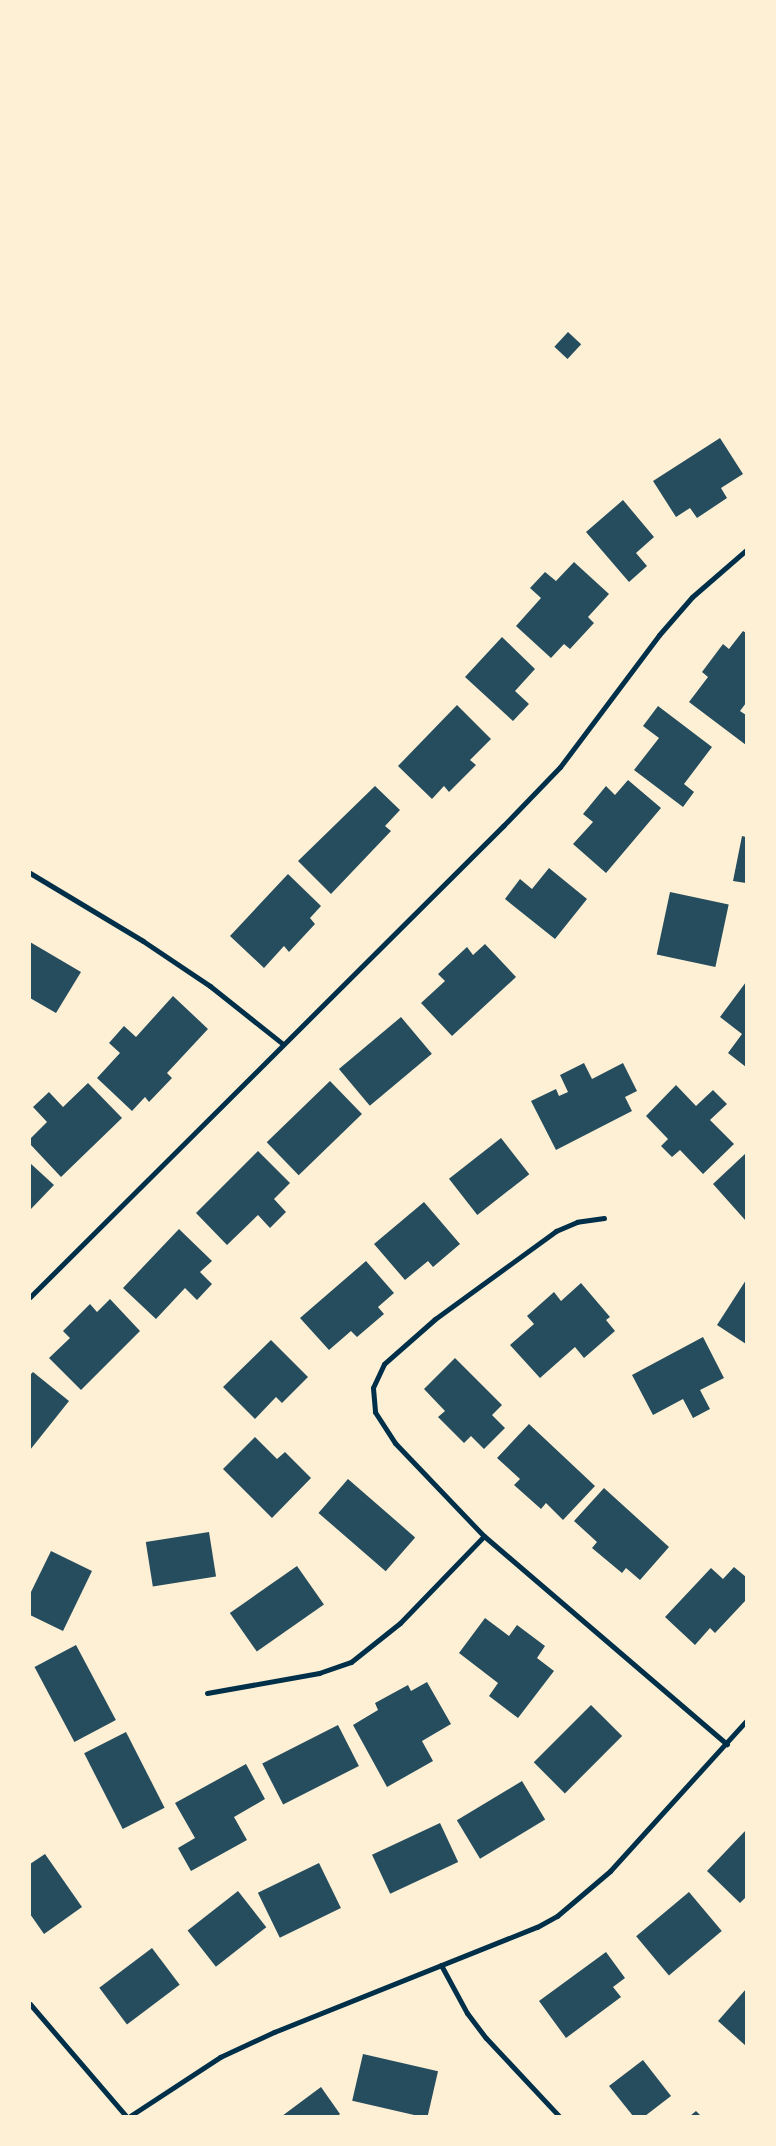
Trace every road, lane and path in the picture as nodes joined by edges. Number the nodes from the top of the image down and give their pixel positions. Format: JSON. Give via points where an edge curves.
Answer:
{"nodes":[{"id":1,"x":746,"y":550,"type":"edge"},
{"id":2,"x":30,"y":873,"type":"edge"},
{"id":3,"x":283,"y":1044,"type":"junction"},
{"id":4,"x":604,"y":1218,"type":"dead end"},
{"id":5,"x":30,"y":1297,"type":"edge"},
{"id":6,"x":484,"y":1536,"type":"junction"},
{"id":7,"x":208,"y":1694,"type":"dead end"},
{"id":8,"x":746,"y":1721,"type":"edge"},
{"id":9,"x":726,"y":1744,"type":"junction"},
{"id":10,"x":441,"y":1964,"type":"junction"},
{"id":11,"x":30,"y":2004,"type":"edge"},
{"id":12,"x":128,"y":2116,"type":"edge"},
{"id":13,"x":559,"y":2116,"type":"edge"}],
"edges":[{"from":1,"to":3,"type":"street","via":[[692,598],[659,634],[560,767]]},
{"from":2,"to":3,"type":"street","via":[[210,986]]},
{"from":3,"to":5,"type":"street"},
{"from":4,"to":6,"type":"street","via":[[568,1226],[512,1261],[435,1318],[393,1355],[376,1375],[372,1400],[387,1434]]},
{"from":6,"to":7,"type":"street","via":[[400,1623],[351,1662],[319,1672]]},
{"from":6,"to":9,"type":"street"},
{"from":8,"to":9,"type":"street"},
{"from":9,"to":10,"type":"street","via":[[635,1844],[579,1899],[537,1927]]},
{"from":10,"to":12,"type":"street","via":[[333,2006],[220,2057]]},
{"from":10,"to":13,"type":"street","via":[[486,2038]]},
{"from":11,"to":12,"type":"street"}]}
